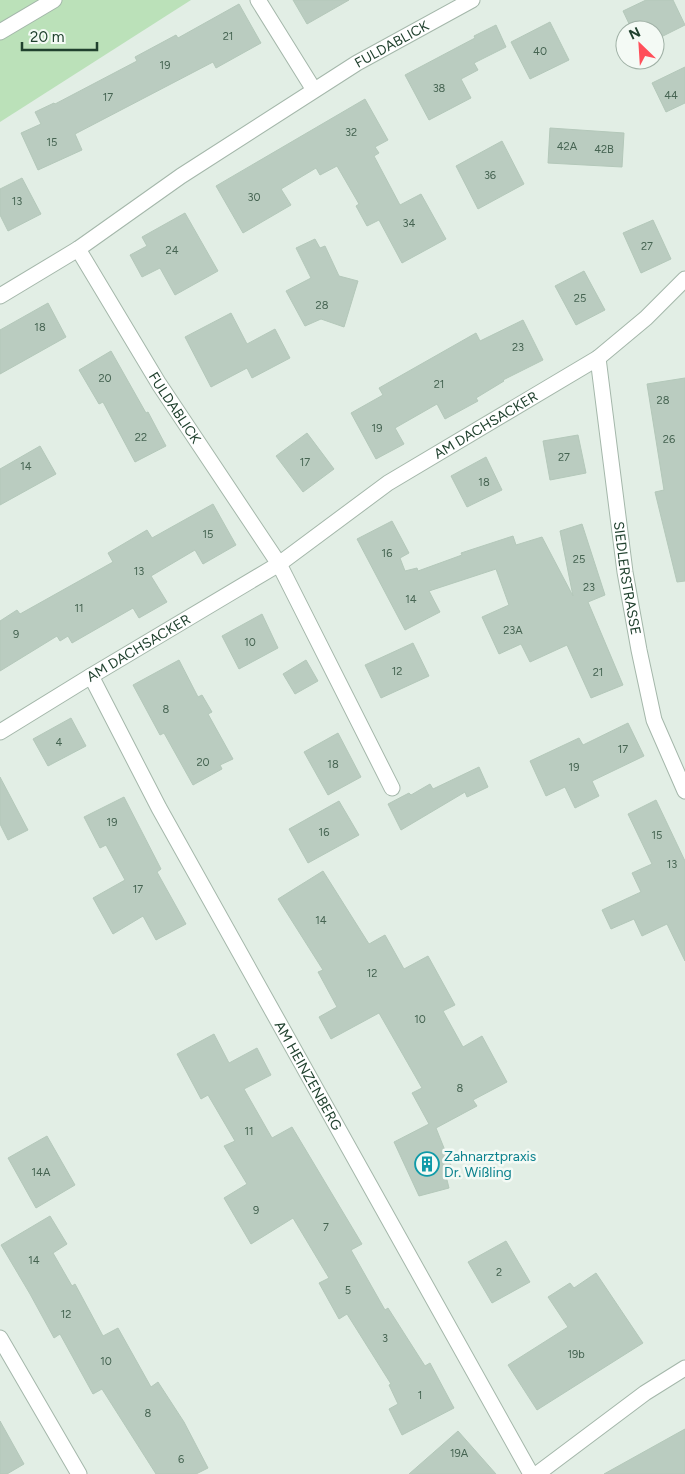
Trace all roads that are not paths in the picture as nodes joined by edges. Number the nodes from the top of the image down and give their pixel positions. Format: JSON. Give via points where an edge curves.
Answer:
{"nodes":[{"id":1,"x":54,"y":0,"type":"edge"},
{"id":2,"x":258,"y":0,"type":"edge"},
{"id":3,"x":472,"y":0,"type":"edge"},
{"id":4,"x":0,"y":32,"type":"edge"},
{"id":5,"x":314,"y":90,"type":"junction"},
{"id":6,"x":78,"y":249,"type":"junction"},
{"id":7,"x":685,"y":279,"type":"edge"},
{"id":8,"x":0,"y":296,"type":"edge"},
{"id":9,"x":598,"y":358,"type":"junction"},
{"id":10,"x":279,"y":564,"type":"junction"},
{"id":11,"x":91,"y":676,"type":"junction"},
{"id":12,"x":0,"y":732,"type":"edge"},
{"id":13,"x":392,"y":788,"type":"dead end"},
{"id":14,"x":685,"y":791,"type":"edge"},
{"id":15,"x":0,"y":1338,"type":"edge"},
{"id":16,"x":685,"y":1368,"type":"edge"},
{"id":17,"x":79,"y":1474,"type":"edge"},
{"id":18,"x":530,"y":1474,"type":"edge"},
{"id":19,"x":537,"y":1474,"type":"edge"}],
"edges":[{"from":1,"to":4,"type":"street"},
{"from":2,"to":5,"type":"street"},
{"from":3,"to":5,"type":"street","name":"FULDABLICK","via":[[357,62]]},
{"from":5,"to":6,"type":"street","name":"FULDABLICK","via":[[181,176]]},
{"from":6,"to":8,"type":"street","name":"FULDABLICK"},
{"from":6,"to":10,"type":"street","name":"FULDABLICK","via":[[159,384]]},
{"from":7,"to":9,"type":"street","name":"AM DACHSACKER","via":[[646,318]]},
{"from":9,"to":10,"type":"street","name":"AM DACHSACKER","via":[[388,483]]},
{"from":9,"to":14,"type":"street","name":"SIEDLERSTRASSE","via":[[625,572],[639,650],[654,720]]},
{"from":10,"to":11,"type":"street","name":"AM DACHSACKER"},
{"from":10,"to":13,"type":"street"},
{"from":11,"to":12,"type":"street","name":"AM DACHSACKER"},
{"from":11,"to":18,"type":"street","name":"AM HEINZENBERG","via":[[159,808]]},
{"from":15,"to":17,"type":"street"},
{"from":16,"to":19,"type":"street","via":[[644,1392]]}]}
